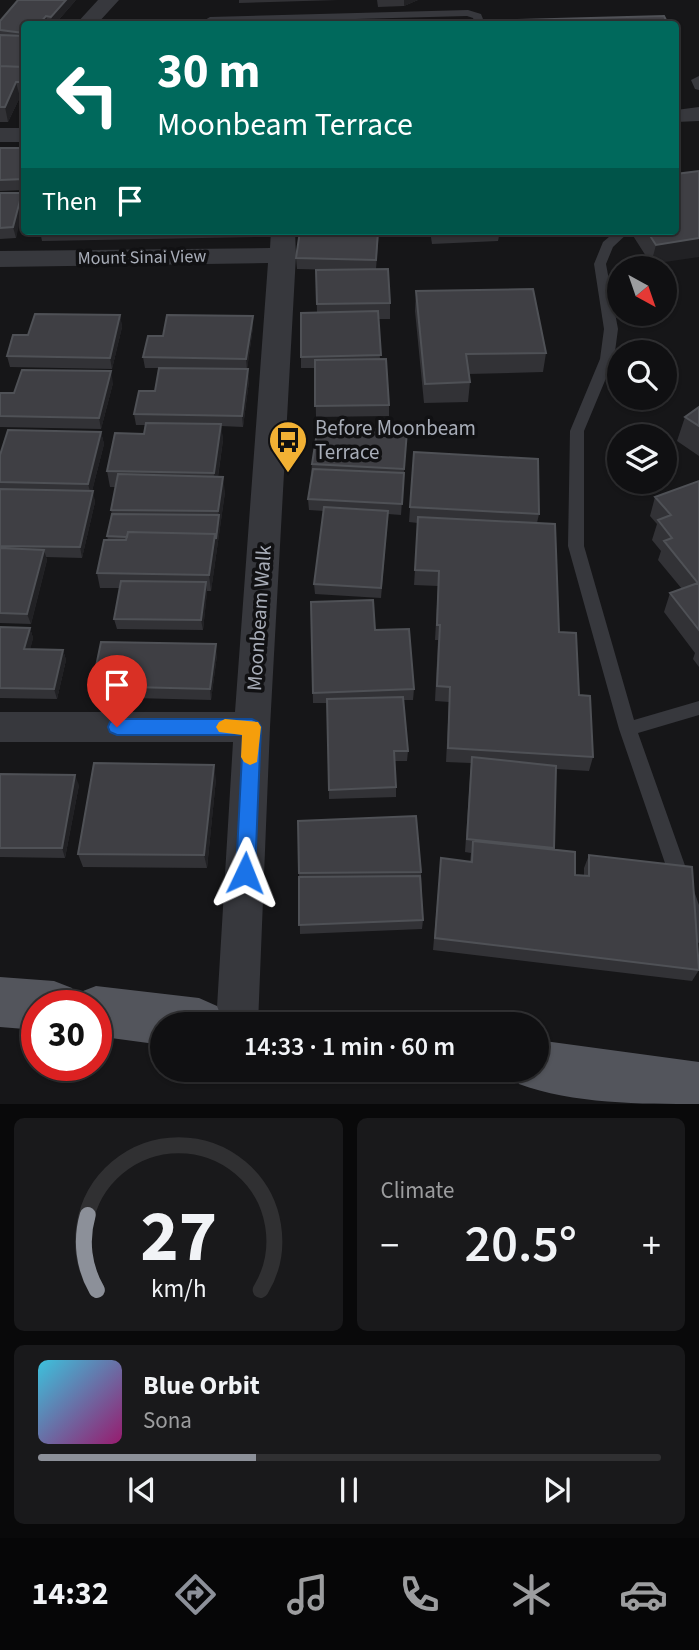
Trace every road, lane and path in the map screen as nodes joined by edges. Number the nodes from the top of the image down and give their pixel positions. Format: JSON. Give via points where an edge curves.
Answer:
{"nodes":[{"id":1,"x":109,"y":0,"type":"edge"},
{"id":2,"x":405,"y":19,"type":"edge"},
{"id":3,"x":210,"y":20,"type":"dead end"},
{"id":4,"x":89,"y":21,"type":"edge"},
{"id":5,"x":479,"y":21,"type":"edge"},
{"id":6,"x":699,"y":79,"type":"edge"},
{"id":7,"x":699,"y":87,"type":"edge"},
{"id":8,"x":699,"y":114,"type":"edge"},
{"id":9,"x":679,"y":116,"type":"edge"},
{"id":10,"x":0,"y":135,"type":"edge"},
{"id":11,"x":21,"y":135,"type":"edge"},
{"id":12,"x":619,"y":235,"type":"edge"},
{"id":13,"x":283,"y":243,"type":"edge"},
{"id":14,"x":0,"y":259,"type":"edge"},
{"id":15,"x":699,"y":708,"type":"edge"},
{"id":16,"x":0,"y":727,"type":"edge"},
{"id":17,"x":252,"y":727,"type":"junction"},
{"id":18,"x":628,"y":729,"type":"junction"},
{"id":19,"x":699,"y":933,"type":"edge"},
{"id":20,"x":0,"y":1002,"type":"edge"},
{"id":21,"x":21,"y":1004,"type":"edge"},
{"id":22,"x":238,"y":1012,"type":"edge"},
{"id":23,"x":112,"y":1013,"type":"edge"},
{"id":24,"x":150,"y":1018,"type":"edge"},
{"id":25,"x":549,"y":1068,"type":"edge"},
{"id":26,"x":699,"y":1087,"type":"edge"}],
"edges":[{"from":1,"to":4,"type":"street"},
{"from":2,"to":3,"type":"lane"},
{"from":2,"to":5,"type":"lane","via":[[468,13]]},
{"from":6,"to":7,"type":"lane"},
{"from":8,"to":9,"type":"street"},
{"from":10,"to":11,"type":"street"},
{"from":12,"to":18,"type":"lane","via":[[607,245],[600,264],[611,329],[607,359],[578,431],[576,546]]},
{"from":13,"to":14,"type":"street","name":"Mount Sinai View"},
{"from":13,"to":17,"type":"street","name":"Moonbeam Walk"},
{"from":15,"to":18,"type":"lane"},
{"from":16,"to":17,"type":"street"},
{"from":17,"to":22,"type":"street","name":"Moonbeam Walk"},
{"from":18,"to":19,"type":"lane"},
{"from":20,"to":21,"type":"main road"},
{"from":23,"to":24,"type":"main road"},
{"from":25,"to":26,"type":"main road"}]}
